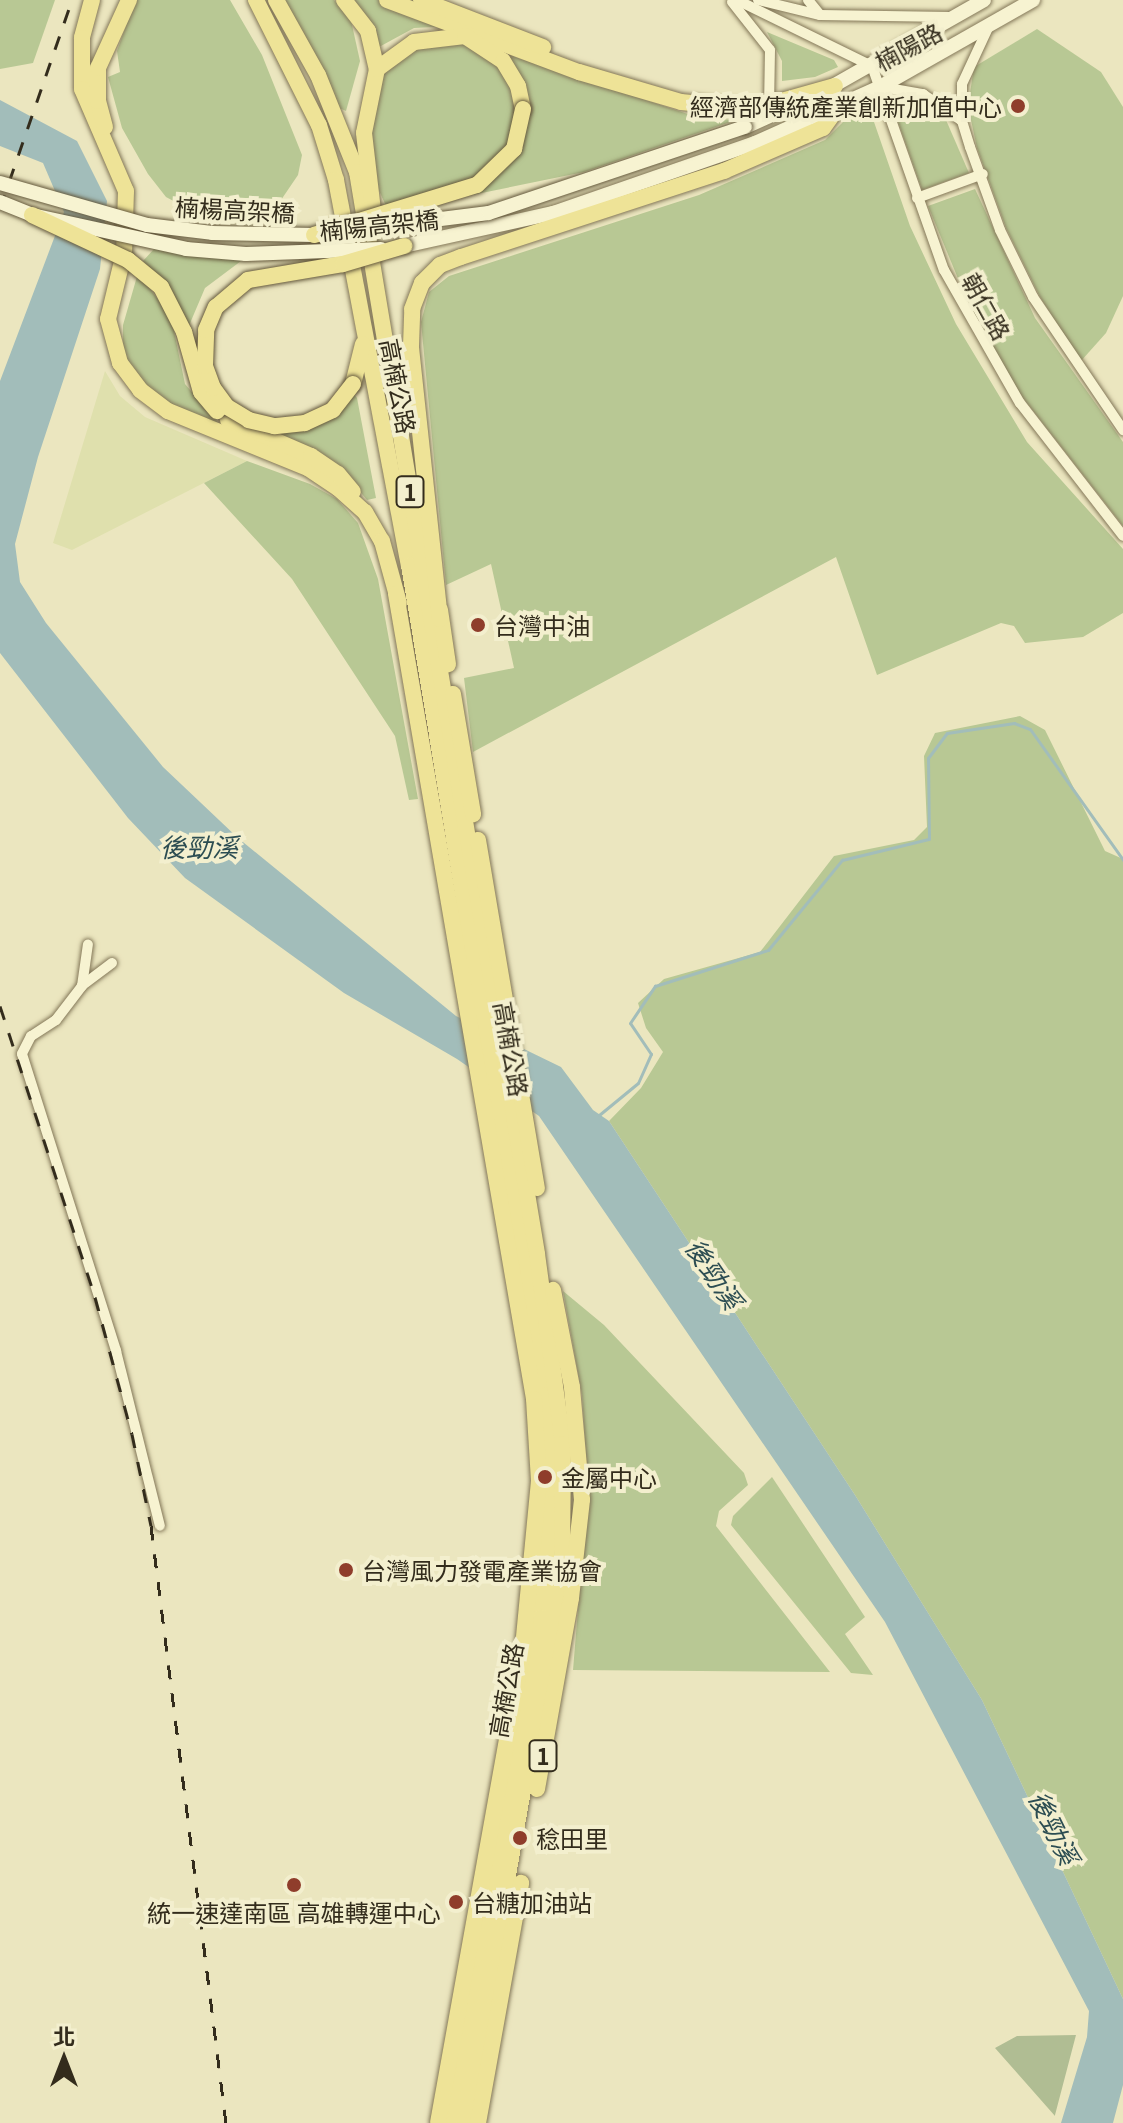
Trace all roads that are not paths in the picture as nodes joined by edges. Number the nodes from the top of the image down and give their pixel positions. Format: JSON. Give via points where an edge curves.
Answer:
{"nodes":[{"id":1,"x":92,"y":0,"type":"edge"},
{"id":2,"x":129,"y":0,"type":"edge"},
{"id":3,"x":344,"y":0,"type":"edge"},
{"id":4,"x":387,"y":0,"type":"edge"},
{"id":5,"x":421,"y":0,"type":"edge"},
{"id":6,"x":734,"y":0,"type":"edge"},
{"id":7,"x":758,"y":0,"type":"edge"},
{"id":8,"x":808,"y":0,"type":"edge"},
{"id":9,"x":1033,"y":0,"type":"edge"},
{"id":10,"x":980,"y":1,"type":"edge"},
{"id":11,"x":268,"y":3,"type":"edge"},
{"id":12,"x":820,"y":15,"type":"junction"},
{"id":13,"x":956,"y":17,"type":"junction"},
{"id":14,"x":988,"y":28,"type":"junction"},
{"id":15,"x":872,"y":66,"type":"junction"},
{"id":16,"x":377,"y":69,"type":"junction"},
{"id":17,"x":601,"y":77,"type":"junction"},
{"id":18,"x":835,"y":86,"type":"joint"},
{"id":19,"x":880,"y":87,"type":"junction"},
{"id":20,"x":839,"y":106,"type":"junction"},
{"id":21,"x":768,"y":112,"type":"junction"},
{"id":22,"x":962,"y":121,"type":"junction"},
{"id":23,"x":755,"y":143,"type":"joint"},
{"id":24,"x":112,"y":148,"type":"junction"},
{"id":25,"x":982,"y":174,"type":"junction"},
{"id":26,"x":0,"y":183,"type":"edge"},
{"id":27,"x":917,"y":198,"type":"junction"},
{"id":28,"x":0,"y":202,"type":"edge"},
{"id":29,"x":32,"y":215,"type":"junction"},
{"id":30,"x":314,"y":235,"type":"junction"},
{"id":31,"x":404,"y":246,"type":"junction"},
{"id":32,"x":374,"y":260,"type":"junction"},
{"id":33,"x":364,"y":334,"type":"junction"},
{"id":34,"x":1123,"y":430,"type":"edge"},
{"id":35,"x":365,"y":512,"type":"junction"},
{"id":36,"x":1123,"y":536,"type":"edge"},
{"id":37,"x":414,"y":592,"type":"junction"},
{"id":38,"x":396,"y":594,"type":"junction"},
{"id":39,"x":434,"y":610,"type":"junction"},
{"id":40,"x":412,"y":639,"type":"junction"},
{"id":41,"x":432,"y":683,"type":"junction"},
{"id":42,"x":88,"y":944,"type":"dead end"},
{"id":43,"x":112,"y":963,"type":"dead end"},
{"id":44,"x":82,"y":986,"type":"junction"},
{"id":45,"x":473,"y":999,"type":"junction"},
{"id":46,"x":511,"y":1106,"type":"junction"},
{"id":47,"x":160,"y":1526,"type":"dead end"},
{"id":48,"x":438,"y":2123,"type":"edge"},
{"id":49,"x":451,"y":2123,"type":"edge"},
{"id":50,"x":464,"y":2123,"type":"edge"},
{"id":51,"x":478,"y":2123,"type":"edge"}],
"edges":[{"from":1,"to":24,"type":"main road","via":[[82,38],[82,89]]},
{"from":2,"to":24,"type":"main road","via":[[97,74],[99,107]]},
{"from":3,"to":16,"type":"main road","via":[[368,31]]},
{"from":4,"to":17,"type":"main road"},
{"from":5,"to":17,"type":"main road","via":[[581,62]]},
{"from":6,"to":15,"type":"street"},
{"from":6,"to":21,"type":"street","via":[[770,50]]},
{"from":7,"to":12,"type":"street"},
{"from":8,"to":12,"type":"street"},
{"from":9,"to":14,"type":"street","name":"楠陽路"},
{"from":10,"to":13,"type":"street","name":"楠陽路"},
{"from":11,"to":32,"type":"main road","name":"高楠公路","number":"1","via":[[341,128],[357,172]]},
{"from":11,"to":33,"type":"main road","name":"高楠公路","number":"1","via":[[336,180]]},
{"from":12,"to":13,"type":"street"},
{"from":13,"to":15,"type":"street","name":"楠陽路"},
{"from":14,"to":19,"type":"street","name":"楠陽路"},
{"from":14,"to":22,"type":"street","name":"朝仁路","via":[[965,72]]},
{"from":15,"to":18,"type":"street","name":"楠陽路"},
{"from":15,"to":19,"type":"street","name":"朝仁路"},
{"from":16,"to":30,"type":"main road","bridge":true,"via":[[414,42],[465,36],[503,61],[518,86],[523,109],[514,149],[477,185]]},
{"from":16,"to":32,"type":"main road","via":[[364,133]]},
{"from":17,"to":21,"type":"main road","via":[[707,107]]},
{"from":18,"to":21,"type":"main road"},
{"from":19,"to":20,"type":"street","name":"楠陽路"},
{"from":19,"to":22,"type":"street","via":[[923,94]]},
{"from":19,"to":27,"type":"street","name":"朝仁路"},
{"from":20,"to":23,"type":"street","name":"楠陽路"},
{"from":20,"to":39,"type":"main road","via":[[823,128],[724,171],[461,257],[440,265],[422,283],[412,309],[411,346]]},
{"from":21,"to":30,"type":"street","name":"楠楊高架橋","bridge":true,"via":[[745,127],[489,213]]},
{"from":22,"to":25,"type":"street","name":"朝仁路"},
{"from":23,"to":31,"type":"street","name":"楠陽高架橋","via":[[553,213]]},
{"from":24,"to":35,"type":"main road","via":[[126,191],[127,228],[108,328],[126,373],[168,411],[308,468]]},
{"from":25,"to":27,"type":"street"},
{"from":25,"to":34,"type":"street","name":"朝仁路","via":[[1033,297]]},
{"from":26,"to":30,"type":"street","name":"楠楊高架橋","bridge":true,"via":[[147,225],[212,233]]},
{"from":27,"to":36,"type":"street","name":"朝仁路","via":[[944,270],[1020,403]]},
{"from":28,"to":29,"type":"street","name":"楠陽高架橋","bridge":true},
{"from":29,"to":31,"type":"street","name":"楠陽高架橋","bridge":true,"via":[[132,240],[246,254]]},
{"from":29,"to":35,"type":"main road","bridge":true,"via":[[128,260],[161,287],[184,332],[201,392],[228,420],[326,465]]},
{"from":31,"to":33,"type":"main road","bridge":true,"via":[[343,264],[263,274],[233,290],[210,318],[204,353],[208,377],[218,398],[237,415],[274,426],[305,423],[333,410],[353,384]]},
{"from":32,"to":39,"type":"main road","name":"高楠公路","number":"1"},
{"from":33,"to":37,"type":"main road","name":"高楠公路","number":"1"},
{"from":35,"to":38,"type":"main road","via":[[386,550]]},
{"from":37,"to":40,"type":"main road"},
{"from":37,"to":41,"type":"main road","name":"高楠公路","number":"1"},
{"from":38,"to":40,"type":"main road"},
{"from":38,"to":41,"type":"main road","name":"高楠公路","number":"1"},
{"from":39,"to":41,"type":"main road","name":"高楠公路","number":"1"},
{"from":39,"to":41,"type":"main road","via":[[440,646]]},
{"from":40,"to":41,"type":"main road"},
{"from":41,"to":45,"type":"main road","name":"高楠公路","number":"1"},
{"from":41,"to":46,"type":"main road","name":"高楠公路","number":"1","via":[[503,1013]]},
{"from":42,"to":44,"type":"street"},
{"from":43,"to":44,"type":"street"},
{"from":44,"to":47,"type":"street","via":[[56,1020],[23,1045],[23,1066],[116,1351]]},
{"from":45,"to":46,"type":"main road","name":"高楠公路","number":"1"},
{"from":45,"to":48,"type":"main road","name":"高楠公路","number":"1","via":[[482,1090],[534,1399],[539,1493],[522,1656]]},
{"from":46,"to":49,"type":"main road","name":"高楠公路","number":"1","via":[[546,1395],[551,1504],[539,1629]]},
{"from":46,"to":50,"type":"main road","name":"高楠公路","number":"1","via":[[558,1392],[565,1478],[562,1571]]},
{"from":46,"to":51,"type":"main road","name":"高楠公路","number":"1","via":[[572,1387],[582,1500],[561,1660]]}]}
